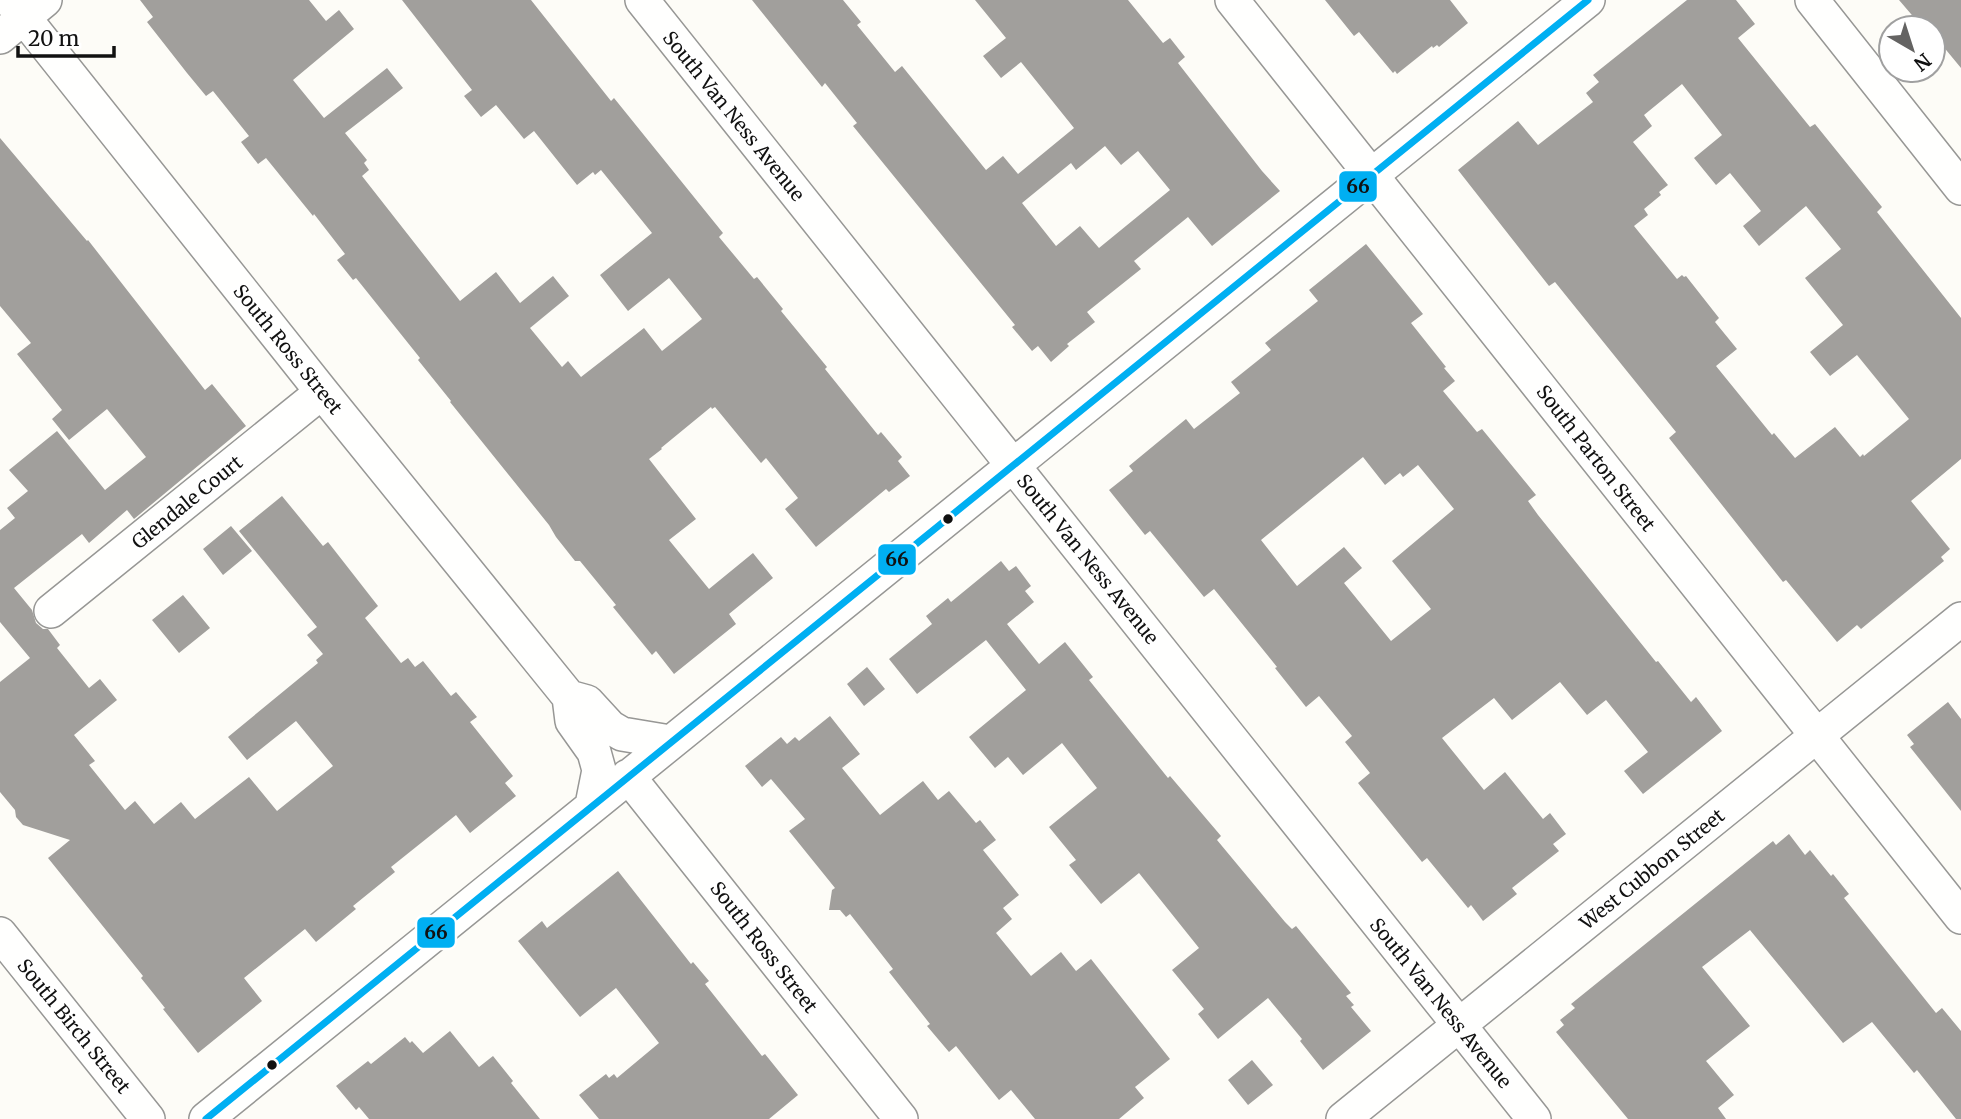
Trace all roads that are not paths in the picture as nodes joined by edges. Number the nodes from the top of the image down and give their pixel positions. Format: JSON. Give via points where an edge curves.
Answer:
{"nodes":[{"id":1,"x":642,"y":0,"type":"edge"},
{"id":2,"x":1232,"y":0,"type":"edge"},
{"id":3,"x":1588,"y":0,"type":"edge"},
{"id":4,"x":1812,"y":0,"type":"edge"},
{"id":5,"x":20,"y":14,"type":"edge"},
{"id":6,"x":1371,"y":176,"type":"junction"},
{"id":7,"x":1961,"y":188,"type":"edge"},
{"id":8,"x":322,"y":392,"type":"junction"},
{"id":9,"x":1013,"y":466,"type":"junction"},
{"id":10,"x":51,"y":611,"type":"dead end"},
{"id":11,"x":1961,"y":619,"type":"edge"},
{"id":12,"x":569,"y":697,"type":"junction"},
{"id":13,"x":1817,"y":736,"type":"junction"},
{"id":14,"x":670,"y":743,"type":"junction"},
{"id":15,"x":628,"y":776,"type":"junction"},
{"id":16,"x":592,"y":805,"type":"junction"},
{"id":17,"x":1961,"y":917,"type":"edge"},
{"id":18,"x":0,"y":934,"type":"edge"},
{"id":19,"x":1459,"y":1025,"type":"junction"},
{"id":20,"x":148,"y":1119,"type":"edge"},
{"id":21,"x":206,"y":1119,"type":"edge"},
{"id":22,"x":901,"y":1119,"type":"edge"},
{"id":23,"x":1343,"y":1119,"type":"edge"},
{"id":24,"x":1534,"y":1119,"type":"edge"}],
"edges":[{"from":1,"to":9,"type":"street","name":"South Van Ness Avenue"},
{"from":2,"to":6,"type":"street","name":"South Parton Street"},
{"from":3,"to":6,"type":"street"},
{"from":4,"to":7,"type":"street"},
{"from":5,"to":8,"type":"street","name":"South Ross Street"},
{"from":6,"to":9,"type":"street"},
{"from":6,"to":13,"type":"street","name":"South Parton Street"},
{"from":8,"to":10,"type":"street","name":"Glendale Court"},
{"from":8,"to":12,"type":"street","name":"South Ross Street"},
{"from":9,"to":14,"type":"street"},
{"from":9,"to":19,"type":"street","name":"South Van Ness Avenue"},
{"from":11,"to":13,"type":"street","name":"West Cubbon Street"},
{"from":12,"to":14,"type":"street","name":"South Ross Street","via":[[587,702],[622,734]]},
{"from":12,"to":16,"type":"street","name":"South Ross Street","via":[[572,722],[594,752],[599,770]]},
{"from":13,"to":17,"type":"street","name":"South Parton Street"},
{"from":13,"to":19,"type":"street","name":"West Cubbon Street"},
{"from":14,"to":15,"type":"street"},
{"from":15,"to":16,"type":"street"},
{"from":15,"to":22,"type":"street","name":"South Ross Street"},
{"from":16,"to":21,"type":"street"},
{"from":18,"to":20,"type":"street","name":"South Birch Street"},
{"from":19,"to":23,"type":"street","name":"West Cubbon Street"},
{"from":19,"to":24,"type":"street","name":"South Van Ness Avenue"}]}
